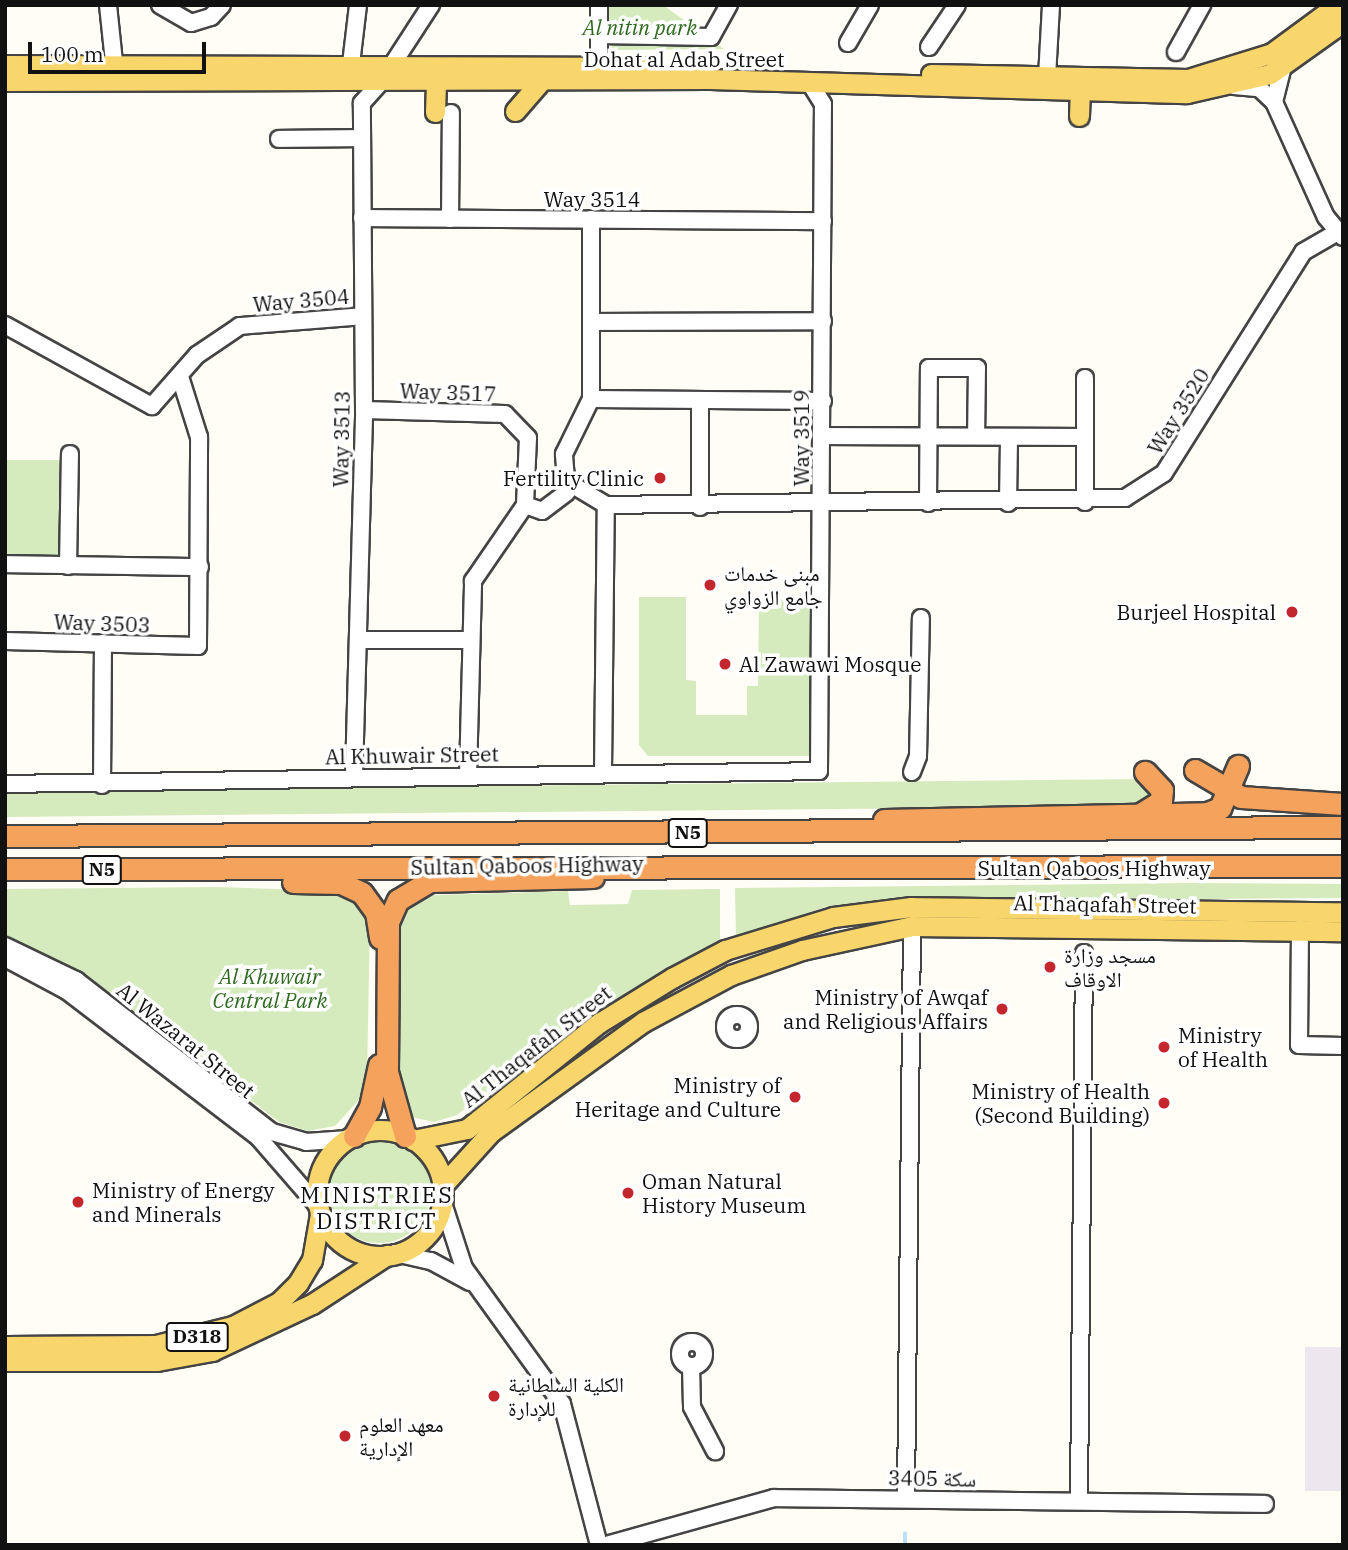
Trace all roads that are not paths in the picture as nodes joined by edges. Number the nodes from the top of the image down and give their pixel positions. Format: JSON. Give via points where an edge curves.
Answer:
{"nodes":[{"id":1,"x":108,"y":5,"type":"edge"},
{"id":2,"x":160,"y":5,"type":"edge"},
{"id":3,"x":222,"y":5,"type":"edge"},
{"id":4,"x":358,"y":5,"type":"edge"},
{"id":5,"x":431,"y":5,"type":"edge"},
{"id":6,"x":599,"y":5,"type":"edge"},
{"id":7,"x":729,"y":5,"type":"edge"},
{"id":8,"x":870,"y":5,"type":"edge"},
{"id":9,"x":957,"y":5,"type":"edge"},
{"id":10,"x":1051,"y":5,"type":"edge"},
{"id":11,"x":1202,"y":5,"type":"edge"},
{"id":12,"x":1337,"y":5,"type":"edge"},
{"id":13,"x":1343,"y":22,"type":"edge"},
{"id":14,"x":599,"y":35,"type":"junction"},
{"id":15,"x":848,"y":43,"type":"dead end"},
{"id":16,"x":929,"y":47,"type":"dead end"},
{"id":17,"x":1176,"y":52,"type":"dead end"},
{"id":18,"x":114,"y":62,"type":"junction"},
{"id":19,"x":5,"y":65,"type":"edge"},
{"id":20,"x":599,"y":66,"type":"junction"},
{"id":21,"x":1283,"y":66,"type":"junction"},
{"id":22,"x":346,"y":72,"type":"junction"},
{"id":23,"x":387,"y":73,"type":"junction"},
{"id":24,"x":1047,"y":77,"type":"junction"},
{"id":25,"x":436,"y":80,"type":"junction"},
{"id":26,"x":5,"y":81,"type":"edge"},
{"id":27,"x":541,"y":81,"type":"junction"},
{"id":28,"x":810,"y":83,"type":"junction"},
{"id":29,"x":841,"y":84,"type":"junction"},
{"id":30,"x":1230,"y":86,"type":"junction"},
{"id":31,"x":1080,"y":92,"type":"junction"},
{"id":32,"x":1275,"y":102,"type":"junction"},
{"id":33,"x":362,"y":103,"type":"junction"},
{"id":34,"x":823,"y":104,"type":"junction"},
{"id":35,"x":516,"y":111,"type":"dead end"},
{"id":36,"x":443,"y":113,"type":"joint"},
{"id":37,"x":1079,"y":116,"type":"dead end"},
{"id":38,"x":361,"y":138,"type":"junction"},
{"id":39,"x":279,"y":139,"type":"dead end"},
{"id":40,"x":362,"y":218,"type":"junction"},
{"id":41,"x":450,"y":219,"type":"junction"},
{"id":42,"x":591,"y":219,"type":"junction"},
{"id":43,"x":822,"y":221,"type":"junction"},
{"id":44,"x":1340,"y":235,"type":"edge"},
{"id":45,"x":363,"y":316,"type":"junction"},
{"id":46,"x":591,"y":321,"type":"junction"},
{"id":47,"x":823,"y":321,"type":"junction"},
{"id":48,"x":5,"y":326,"type":"edge"},
{"id":49,"x":1085,"y":378,"type":"dead end"},
{"id":50,"x":181,"y":380,"type":"junction"},
{"id":51,"x":591,"y":399,"type":"junction"},
{"id":52,"x":700,"y":400,"type":"junction"},
{"id":53,"x":823,"y":401,"type":"junction"},
{"id":54,"x":364,"y":410,"type":"junction"},
{"id":55,"x":822,"y":436,"type":"junction"},
{"id":56,"x":928,"y":436,"type":"junction"},
{"id":57,"x":976,"y":436,"type":"junction"},
{"id":58,"x":1009,"y":437,"type":"junction"},
{"id":59,"x":1085,"y":437,"type":"junction"},
{"id":60,"x":70,"y":454,"type":"dead end"},
{"id":61,"x":570,"y":488,"type":"junction"},
{"id":62,"x":1085,"y":502,"type":"junction"},
{"id":63,"x":928,"y":503,"type":"junction"},
{"id":64,"x":1008,"y":503,"type":"junction"},
{"id":65,"x":525,"y":505,"type":"junction"},
{"id":66,"x":606,"y":505,"type":"junction"},
{"id":67,"x":822,"y":506,"type":"junction"},
{"id":68,"x":699,"y":507,"type":"junction"},
{"id":69,"x":5,"y":564,"type":"edge"},
{"id":70,"x":68,"y":566,"type":"junction"},
{"id":71,"x":200,"y":567,"type":"junction"},
{"id":72,"x":921,"y":618,"type":"dead end"},
{"id":73,"x":358,"y":640,"type":"junction"},
{"id":74,"x":471,"y":640,"type":"junction"},
{"id":75,"x":5,"y":641,"type":"edge"},
{"id":76,"x":103,"y":643,"type":"junction"},
{"id":77,"x":1238,"y":766,"type":"dead end"},
{"id":78,"x":1195,"y":770,"type":"dead end"},
{"id":79,"x":819,"y":771,"type":"joint"},
{"id":80,"x":603,"y":772,"type":"junction"},
{"id":81,"x":912,"y":772,"type":"dead end"},
{"id":82,"x":1145,"y":772,"type":"dead end"},
{"id":83,"x":354,"y":775,"type":"junction"},
{"id":84,"x":468,"y":776,"type":"junction"},
{"id":85,"x":5,"y":784,"type":"edge"},
{"id":86,"x":102,"y":785,"type":"junction"},
{"id":87,"x":1229,"y":793,"type":"junction"},
{"id":88,"x":1343,"y":804,"type":"edge"},
{"id":89,"x":1139,"y":815,"type":"junction"},
{"id":90,"x":1343,"y":827,"type":"edge"},
{"id":91,"x":711,"y":833,"type":"junction"},
{"id":92,"x":5,"y":836,"type":"edge"},
{"id":93,"x":634,"y":863,"type":"junction"},
{"id":94,"x":1343,"y":866,"type":"edge"},
{"id":95,"x":5,"y":869,"type":"edge"},
{"id":96,"x":198,"y":869,"type":"junction"},
{"id":97,"x":1047,"y":907,"type":"junction"},
{"id":98,"x":1343,"y":912,"type":"edge"},
{"id":99,"x":845,"y":915,"type":"junction"},
{"id":100,"x":912,"y":926,"type":"junction"},
{"id":101,"x":1300,"y":929,"type":"junction"},
{"id":102,"x":1343,"y":931,"type":"edge"},
{"id":103,"x":5,"y":946,"type":"edge"},
{"id":104,"x":1084,"y":953,"type":"dead end"},
{"id":105,"x":5,"y":958,"type":"edge"},
{"id":106,"x":1343,"y":1046,"type":"edge"},
{"id":107,"x":351,"y":1138,"type":"junction"},
{"id":108,"x":409,"y":1138,"type":"junction"},
{"id":109,"x":442,"y":1193,"type":"junction"},
{"id":110,"x":319,"y":1210,"type":"junction"},
{"id":111,"x":391,"y":1254,"type":"junction"},
{"id":112,"x":477,"y":1288,"type":"junction"},
{"id":113,"x":5,"y":1346,"type":"edge"},
{"id":114,"x":5,"y":1361,"type":"edge"},
{"id":115,"x":691,"y":1366,"type":"dead end"},
{"id":116,"x":715,"y":1451,"type":"dead end"},
{"id":117,"x":906,"y":1498,"type":"junction"},
{"id":118,"x":1079,"y":1502,"type":"junction"},
{"id":119,"x":1265,"y":1504,"type":"dead end"},
{"id":120,"x":599,"y":1545,"type":"edge"},
{"id":121,"x":606,"y":1545,"type":"edge"}],
"edges":[{"from":1,"to":18,"type":"street"},
{"from":2,"to":3,"type":"street","via":[[191,23],[211,17]]},
{"from":4,"to":22,"type":"street"},
{"from":5,"to":23,"type":"street"},
{"from":6,"to":14,"type":"street"},
{"from":7,"to":14,"type":"street","via":[[711,37]]},
{"from":8,"to":15,"type":"street"},
{"from":9,"to":16,"type":"street"},
{"from":10,"to":24,"type":"street"},
{"from":11,"to":17,"type":"street"},
{"from":12,"to":24,"type":"main road","name":"Dohat al Adab Street","via":[[1272,54],[1219,74]]},
{"from":13,"to":21,"type":"main road","name":"Dohat al Adab Street"},
{"from":14,"to":20,"type":"street"},
{"from":18,"to":19,"type":"main road","name":"Dohat al Adab Street"},
{"from":18,"to":22,"type":"main road","name":"Dohat al Adab Street"},
{"from":20,"to":23,"type":"main road","name":"Dohat al Adab Street"},
{"from":20,"to":24,"type":"main road","name":"Dohat al Adab Street"},
{"from":21,"to":30,"type":"main road","name":"Dohat al Adab Street"},
{"from":21,"to":32,"type":"street"},
{"from":22,"to":23,"type":"main road","name":"Dohat al Adab Street"},
{"from":22,"to":26,"type":"main road","name":"Dohat al Adab Street"},
{"from":22,"to":33,"type":"street"},
{"from":23,"to":25,"type":"main road","name":"Dohat al Adab Street"},
{"from":23,"to":33,"type":"street"},
{"from":25,"to":27,"type":"main road","name":"Dohat al Adab Street"},
{"from":25,"to":36,"type":"main road"},
{"from":27,"to":28,"type":"main road","name":"Dohat al Adab Street"},
{"from":27,"to":35,"type":"main road"},
{"from":28,"to":29,"type":"main road","name":"Dohat al Adab Street"},
{"from":28,"to":34,"type":"street"},
{"from":29,"to":31,"type":"main road","name":"Dohat al Adab Street"},
{"from":29,"to":34,"type":"street"},
{"from":30,"to":31,"type":"main road","name":"Dohat al Adab Street","via":[[1177,93]]},
{"from":30,"to":32,"type":"street","via":[[1259,88]]},
{"from":31,"to":37,"type":"main road"},
{"from":32,"to":44,"type":"street"},
{"from":33,"to":38,"type":"street","name":"Way 3513"},
{"from":34,"to":43,"type":"street","name":"Way 3519"},
{"from":36,"to":41,"type":"street"},
{"from":38,"to":39,"type":"street"},
{"from":38,"to":40,"type":"street","name":"Way 3513"},
{"from":40,"to":41,"type":"street","name":"Way 3514"},
{"from":40,"to":45,"type":"street","name":"Way 3513"},
{"from":41,"to":42,"type":"street","name":"Way 3514"},
{"from":42,"to":43,"type":"street","name":"Way 3514"},
{"from":42,"to":46,"type":"street"},
{"from":43,"to":47,"type":"street","name":"Way 3519"},
{"from":44,"to":62,"type":"street","name":"Way 3520","via":[[1303,252],[1164,473],[1125,498]]},
{"from":45,"to":50,"type":"street","name":"Way 3504","via":[[240,326],[197,355]]},
{"from":45,"to":54,"type":"street","name":"Way 3513"},
{"from":46,"to":47,"type":"street"},
{"from":46,"to":51,"type":"street"},
{"from":47,"to":53,"type":"street","name":"Way 3519"},
{"from":48,"to":50,"type":"street","name":"Way 3504","via":[[152,406]]},
{"from":49,"to":59,"type":"street"},
{"from":50,"to":71,"type":"street","via":[[199,437]]},
{"from":51,"to":52,"type":"street"},
{"from":51,"to":61,"type":"street","via":[[564,454]]},
{"from":52,"to":53,"type":"street"},
{"from":52,"to":68,"type":"street"},
{"from":53,"to":55,"type":"street","name":"Way 3519"},
{"from":54,"to":65,"type":"street","name":"Way 3517","via":[[495,413],[516,420],[528,438]]},
{"from":54,"to":73,"type":"street","name":"Way 3513"},
{"from":55,"to":56,"type":"street"},
{"from":55,"to":67,"type":"street","name":"Way 3519"},
{"from":56,"to":57,"type":"street"},
{"from":56,"to":57,"type":"street","via":[[929,368],[976,368]]},
{"from":56,"to":63,"type":"street"},
{"from":57,"to":58,"type":"street"},
{"from":58,"to":59,"type":"street"},
{"from":58,"to":64,"type":"street"},
{"from":59,"to":62,"type":"street"},
{"from":60,"to":70,"type":"street"},
{"from":61,"to":65,"type":"street","via":[[542,510]]},
{"from":61,"to":66,"type":"street"},
{"from":62,"to":64,"type":"street","name":"Way 3520"},
{"from":63,"to":64,"type":"street","name":"Way 3520"},
{"from":63,"to":67,"type":"street","name":"Way 3520"},
{"from":65,"to":74,"type":"street","via":[[473,581]]},
{"from":66,"to":68,"type":"street"},
{"from":66,"to":80,"type":"street"},
{"from":67,"to":68,"type":"street"},
{"from":67,"to":79,"type":"street","name":"Way 3519"},
{"from":69,"to":70,"type":"street"},
{"from":70,"to":71,"type":"street"},
{"from":71,"to":76,"type":"street","name":"Way 3503","via":[[198,646]]},
{"from":72,"to":81,"type":"street","via":[[918,756]]},
{"from":73,"to":74,"type":"street"},
{"from":73,"to":83,"type":"street","name":"Way 3513"},
{"from":74,"to":84,"type":"street"},
{"from":75,"to":76,"type":"street","name":"Way 3503"},
{"from":76,"to":86,"type":"street"},
{"from":77,"to":87,"type":"highway"},
{"from":78,"to":87,"type":"highway"},
{"from":79,"to":80,"type":"street","name":"Al Khuwair Street"},
{"from":80,"to":84,"type":"street","name":"Al Khuwair Street"},
{"from":82,"to":89,"type":"highway","via":[[1162,790],[1161,801]]},
{"from":83,"to":84,"type":"street","name":"Al Khuwair Street"},
{"from":83,"to":86,"type":"street","name":"Al Khuwair Street","via":[[211,786]]},
{"from":85,"to":86,"type":"street","name":"Al Khuwair Street"},
{"from":87,"to":88,"type":"highway","via":[[1276,803]]},
{"from":87,"to":89,"type":"highway","via":[[1207,813]]},
{"from":89,"to":91,"type":"highway","via":[[923,817]]},
{"from":90,"to":91,"type":"highway","name":"Sultan Qaboos Highway","number":"N5"},
{"from":91,"to":92,"type":"highway","name":"Sultan Qaboos Highway","number":"N5"},
{"from":93,"to":94,"type":"highway","name":"Sultan Qaboos Highway","number":"N5"},
{"from":93,"to":96,"type":"highway","name":"Sultan Qaboos Highway","number":"N5"},
{"from":93,"to":108,"type":"highway","via":[[588,878],[430,881],[398,900],[388,922],[387,1072]]},
{"from":95,"to":96,"type":"highway","name":"Sultan Qaboos Highway","number":"N5"},
{"from":96,"to":107,"type":"highway","via":[[232,880],[341,883],[362,893],[376,912],[378,1075]]},
{"from":97,"to":98,"type":"main road","name":"Al Thaqafah Street"},
{"from":97,"to":99,"type":"main road","name":"Al Thaqafah Street","via":[[911,907]]},
{"from":97,"to":100,"type":"main road","via":[[924,913]]},
{"from":99,"to":100,"type":"main road","via":[[898,916]]},
{"from":99,"to":108,"type":"main road","name":"Al Thaqafah Street","via":[[725,950],[599,1023],[467,1129]]},
{"from":100,"to":101,"type":"main road","name":"Al Thaqafah Street"},
{"from":100,"to":109,"type":"main road","name":"Al Thaqafah Street","via":[[802,950],[682,999],[491,1132]]},
{"from":100,"to":117,"type":"street"},
{"from":101,"to":102,"type":"main road","name":"Al Thaqafah Street"},
{"from":101,"to":106,"type":"street","via":[[1299,1045]]},
{"from":103,"to":107,"type":"street","name":"Al Wazarat Street","via":[[76,980],[264,1128],[306,1142]]},
{"from":104,"to":118,"type":"street"},
{"from":105,"to":110,"type":"street","name":"Al Wazarat Street","via":[[67,991],[258,1137]]},
{"from":107,"to":108,"type":"main road","via":[[380,1130]]},
{"from":107,"to":110,"type":"main road","number":"D318","via":[[321,1171]]},
{"from":108,"to":109,"type":"main road","via":[[433,1159]]},
{"from":109,"to":111,"type":"main road","number":"D318","via":[[425,1237]]},
{"from":109,"to":112,"type":"street","via":[[453,1246]]},
{"from":110,"to":111,"type":"main road","via":[[346,1246]]},
{"from":110,"to":113,"type":"main road","number":"D318","via":[[312,1260],[299,1283],[279,1302],[233,1326],[156,1345]]},
{"from":111,"to":112,"type":"street","via":[[447,1268]]},
{"from":111,"to":114,"type":"main road","number":"D318","via":[[312,1304],[212,1350],[157,1361]]},
{"from":112,"to":120,"type":"street","via":[[562,1404]]},
{"from":115,"to":116,"type":"street","via":[[692,1406]]},
{"from":117,"to":118,"type":"street","name":"سكة 3405"},
{"from":117,"to":121,"type":"street","name":"سكة 3405","via":[[774,1499]]},
{"from":118,"to":119,"type":"street","name":"سكة 3405"}]}
